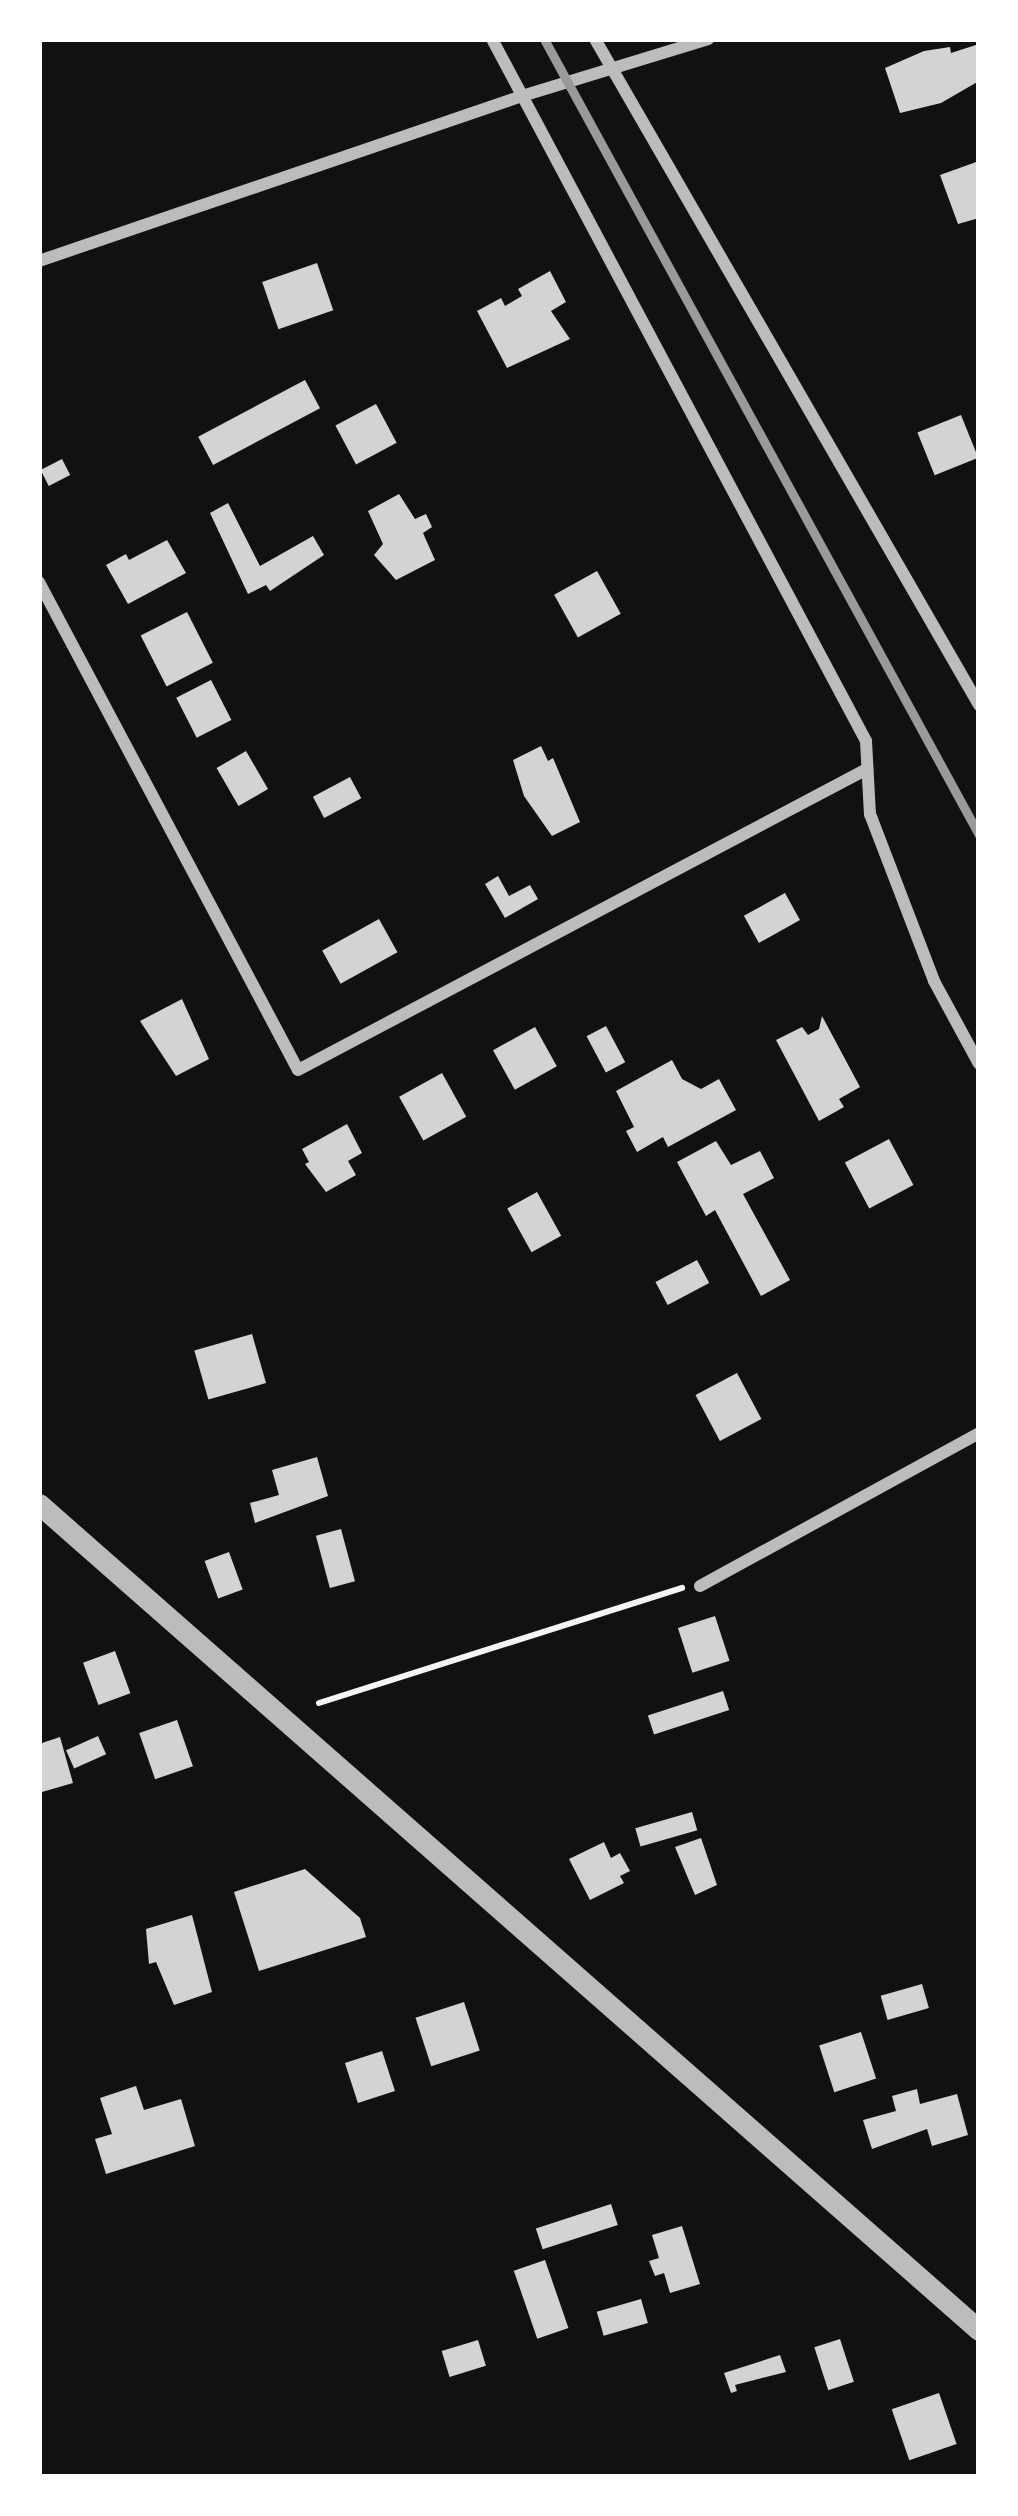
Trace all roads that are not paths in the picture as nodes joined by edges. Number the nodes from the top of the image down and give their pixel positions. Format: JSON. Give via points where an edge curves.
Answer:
{"nodes":[{"id":1,"x":492,"y":39,"type":"edge"},
{"id":2,"x":596,"y":39,"type":"edge"},
{"id":3,"x":708,"y":39,"type":"edge"},
{"id":4,"x":613,"y":70,"type":"junction"},
{"id":5,"x":522,"y":96,"type":"junction"},
{"id":6,"x":39,"y":261,"type":"edge"},
{"id":7,"x":39,"y":582,"type":"edge"},
{"id":8,"x":977,"y":699,"type":"edge"},
{"id":9,"x":867,"y":769,"type":"junction"},
{"id":10,"x":979,"y":1064,"type":"edge"},
{"id":11,"x":979,"y":1432,"type":"edge"},
{"id":12,"x":39,"y":1504,"type":"edge"},
{"id":13,"x":700,"y":1586,"type":"dead end"},
{"id":14,"x":979,"y":2330,"type":"edge"}],
"edges":[{"from":1,"to":5,"type":"street"},
{"from":2,"to":4,"type":"street"},
{"from":3,"to":4,"type":"street"},
{"from":4,"to":5,"type":"street"},
{"from":4,"to":8,"type":"street"},
{"from":5,"to":6,"type":"street"},
{"from":5,"to":9,"type":"street","via":[[866,741]]},
{"from":7,"to":9,"type":"street","via":[[298,1070]]},
{"from":9,"to":10,"type":"street","via":[[870,814],[934,981]]},
{"from":11,"to":13,"type":"street"},
{"from":12,"to":14,"type":"street"}]}
